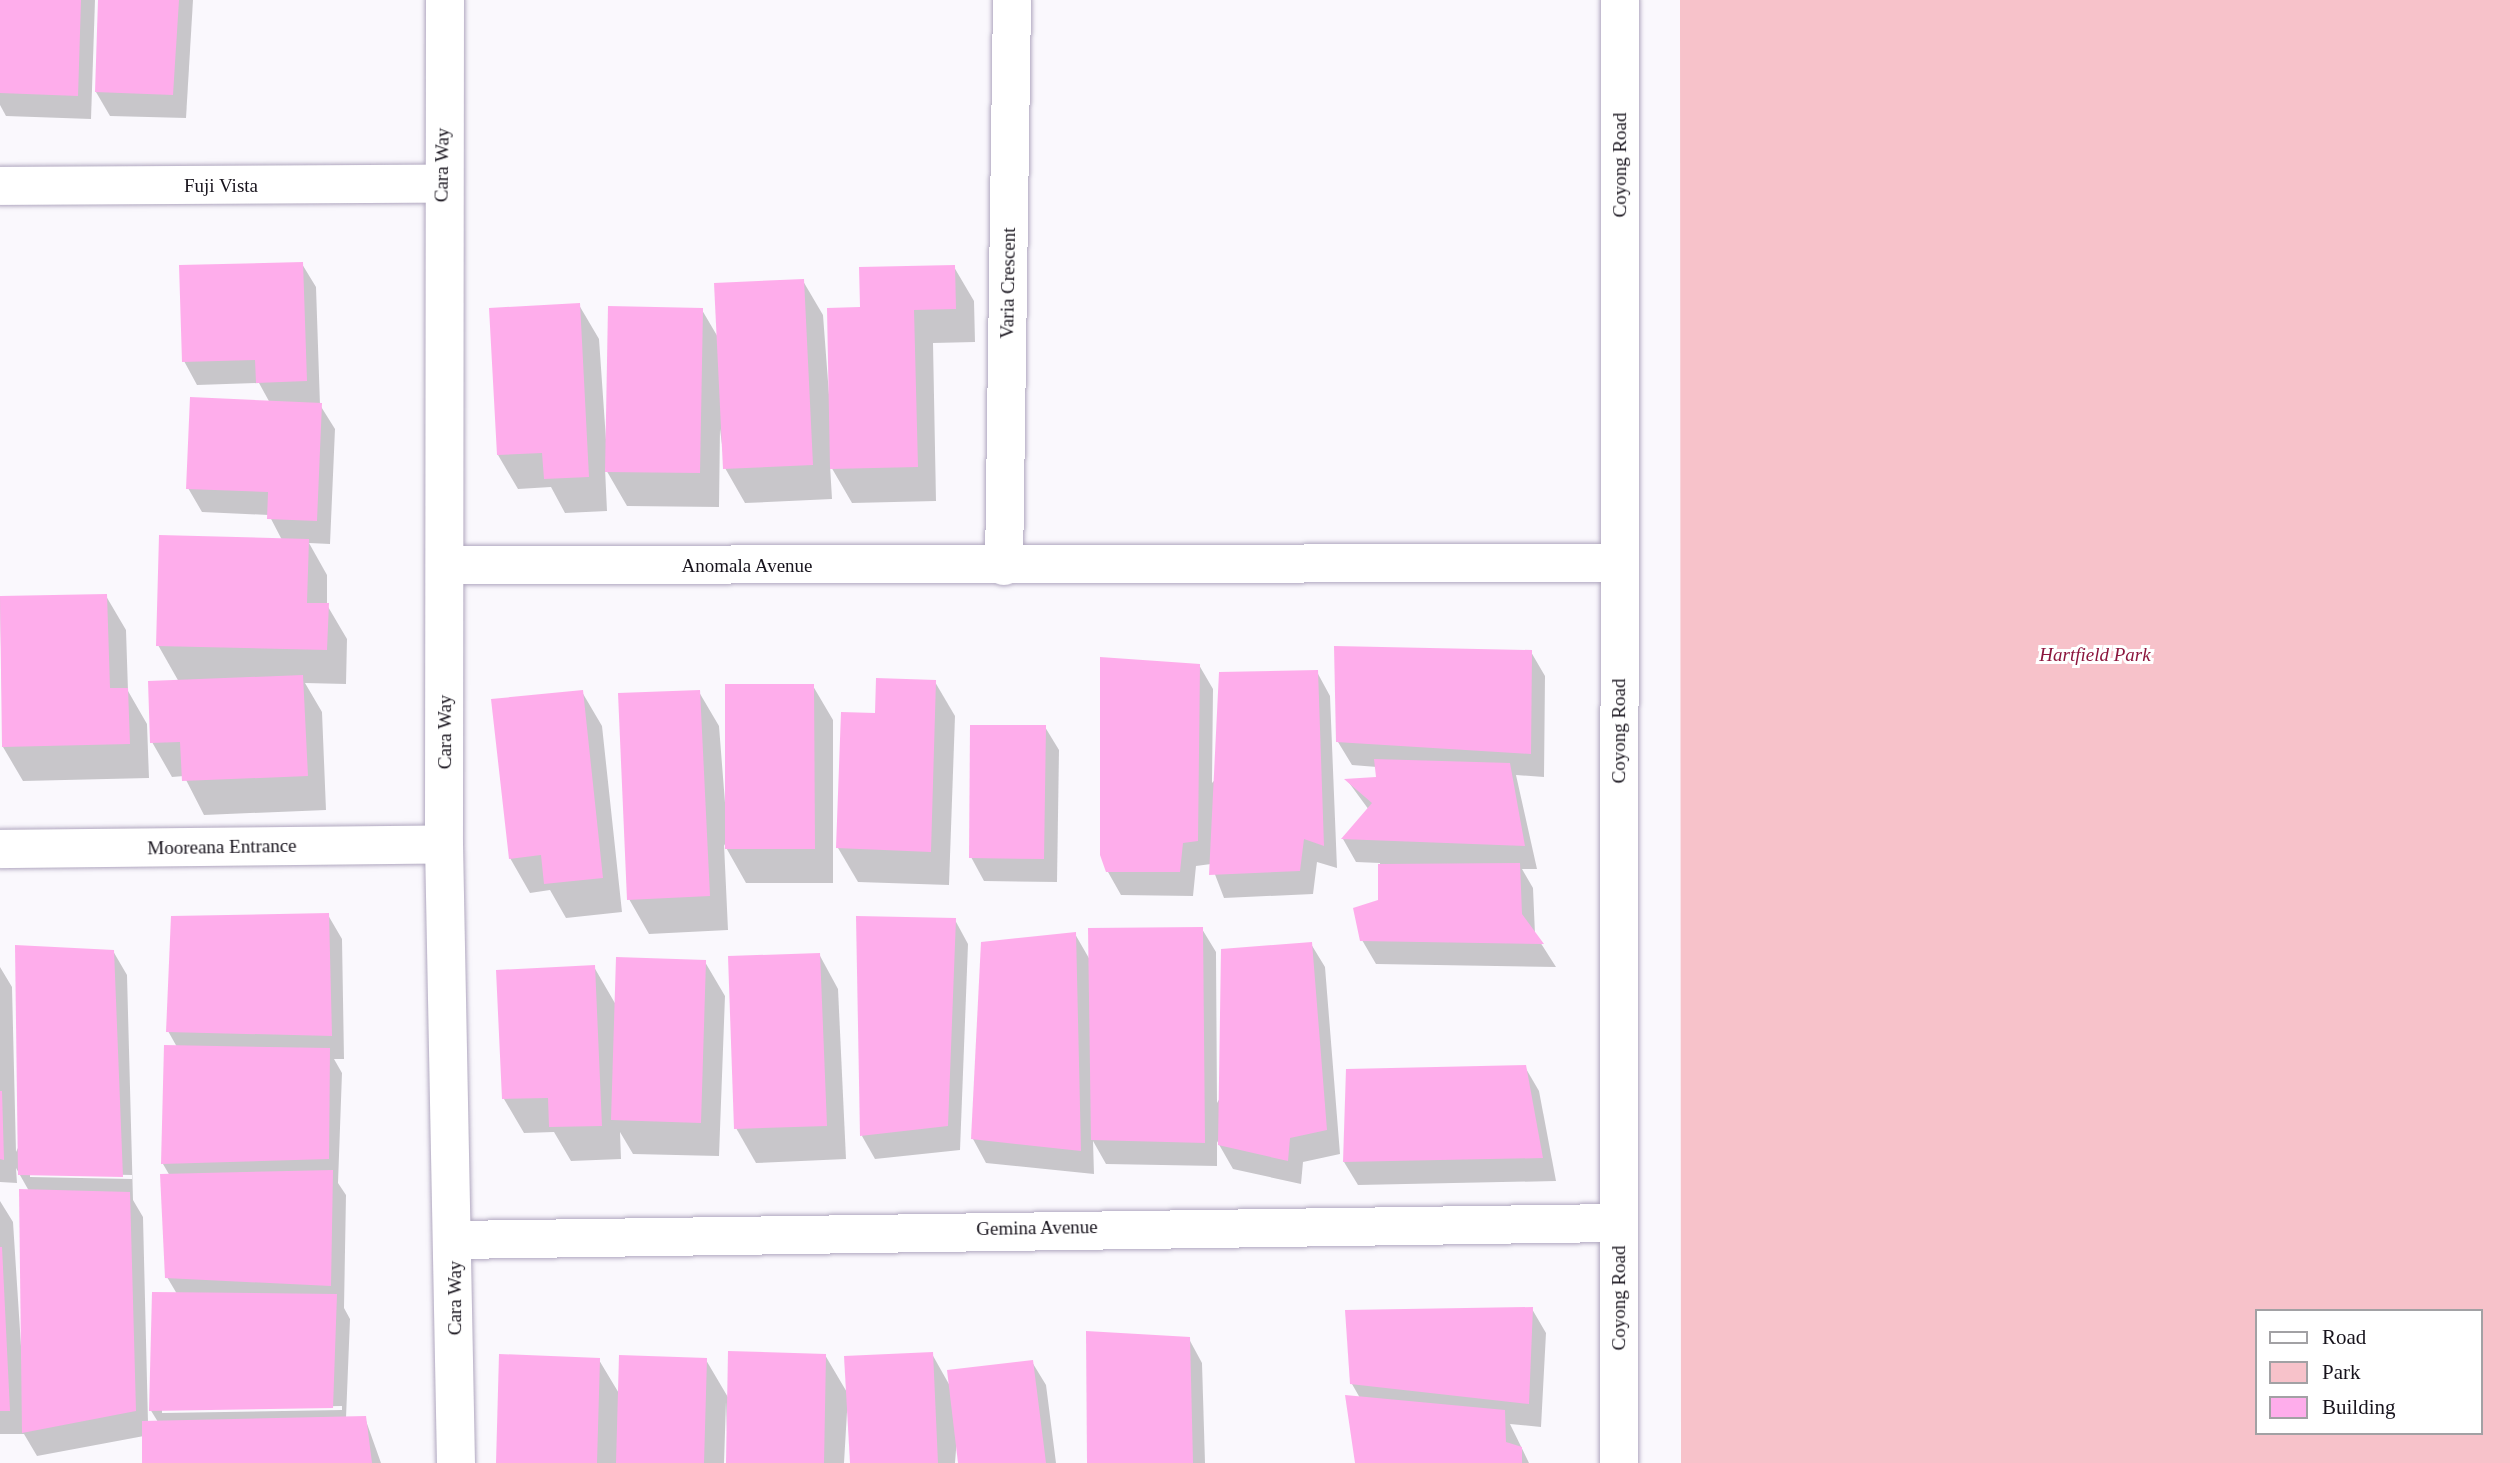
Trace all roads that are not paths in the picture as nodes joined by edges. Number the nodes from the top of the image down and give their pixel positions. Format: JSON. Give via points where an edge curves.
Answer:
{"nodes":[{"id":1,"x":445,"y":0,"type":"edge"},
{"id":2,"x":1012,"y":0,"type":"edge"},
{"id":3,"x":1620,"y":0,"type":"edge"},
{"id":4,"x":442,"y":184,"type":"junction"},
{"id":5,"x":0,"y":186,"type":"edge"},
{"id":6,"x":1619,"y":563,"type":"junction"},
{"id":7,"x":445,"y":565,"type":"junction"},
{"id":8,"x":1004,"y":566,"type":"junction"},
{"id":9,"x":444,"y":844,"type":"junction"},
{"id":10,"x":0,"y":849,"type":"edge"},
{"id":11,"x":1619,"y":1223,"type":"junction"},
{"id":12,"x":455,"y":1240,"type":"junction"},
{"id":13,"x":456,"y":1463,"type":"edge"},
{"id":14,"x":1619,"y":1463,"type":"edge"}],
"edges":[{"from":1,"to":4,"type":"street","name":"Cara Way"},
{"from":2,"to":8,"type":"street","name":"Varia Crescent"},
{"from":3,"to":6,"type":"street","name":"Coyong Road"},
{"from":4,"to":5,"type":"street","name":"Fuji Vista"},
{"from":4,"to":7,"type":"street","name":"Cara Way"},
{"from":6,"to":8,"type":"street","name":"Anomala Avenue"},
{"from":6,"to":11,"type":"street","name":"Coyong Road"},
{"from":7,"to":8,"type":"street","name":"Anomala Avenue"},
{"from":7,"to":9,"type":"street","name":"Cara Way"},
{"from":9,"to":10,"type":"street","name":"Mooreana Entrance"},
{"from":9,"to":12,"type":"street","name":"Cara Way"},
{"from":11,"to":12,"type":"street","name":"Gemina Avenue"},
{"from":11,"to":14,"type":"street","name":"Coyong Road"},
{"from":12,"to":13,"type":"street","name":"Cara Way"}]}
